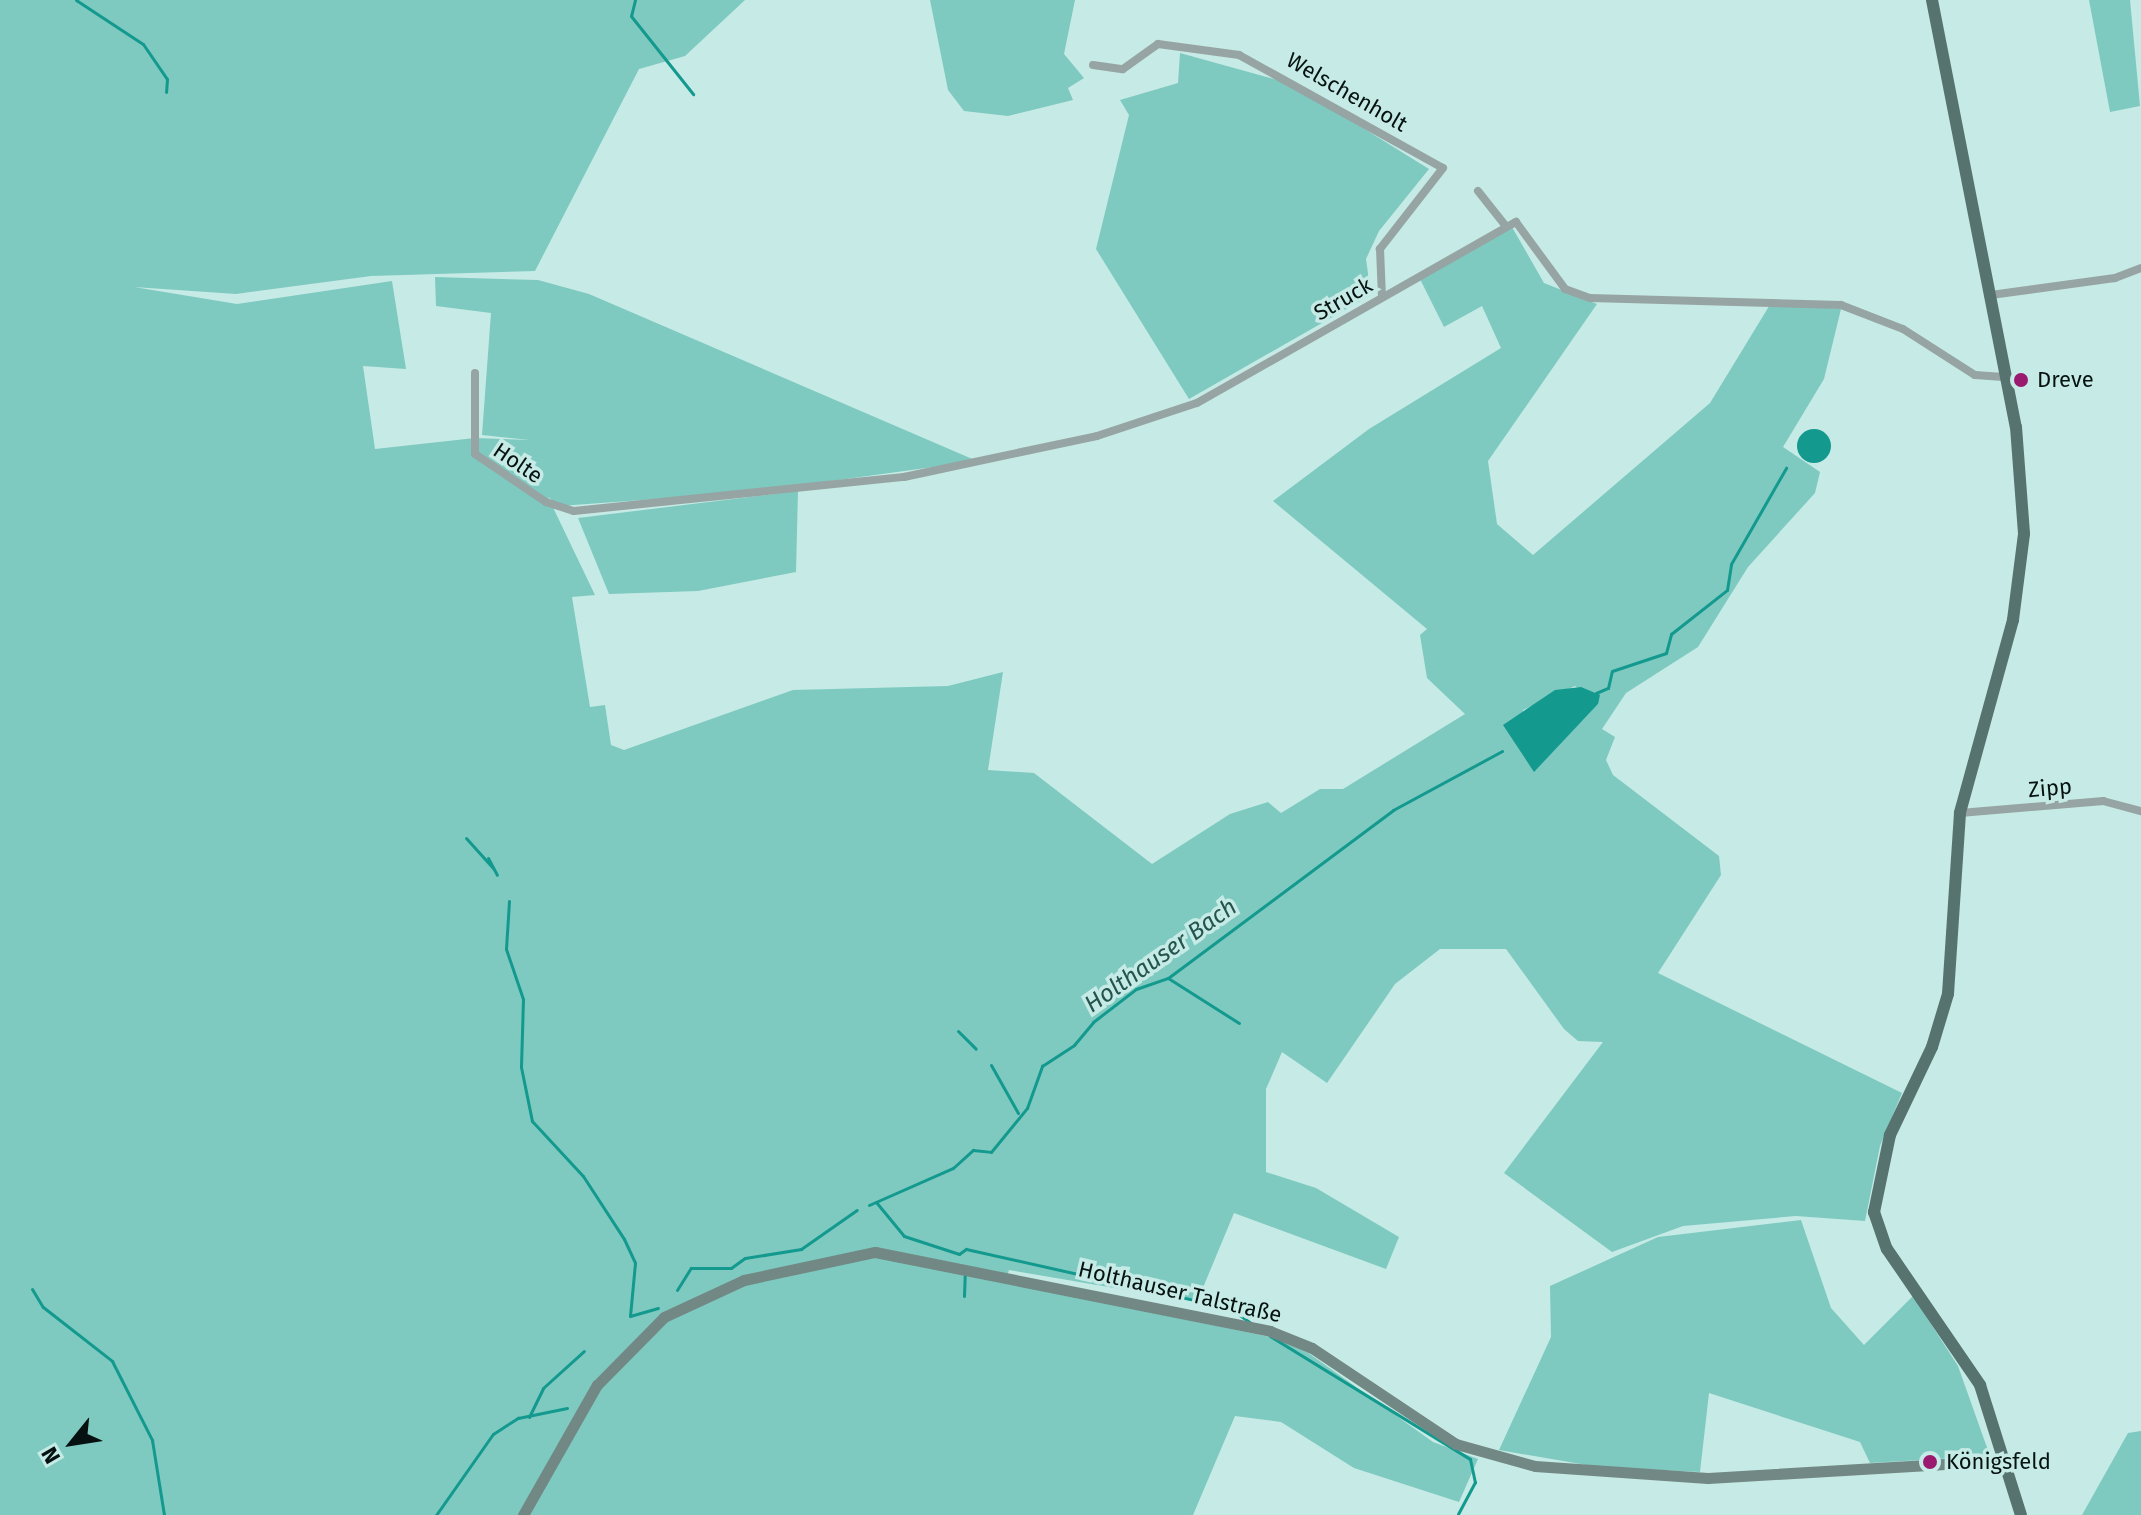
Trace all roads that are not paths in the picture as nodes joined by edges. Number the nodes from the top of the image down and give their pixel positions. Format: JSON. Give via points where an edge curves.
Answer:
{"nodes":[{"id":1,"x":1932,"y":0,"type":"edge"},
{"id":2,"x":1093,"y":65,"type":"dead end"},
{"id":3,"x":1478,"y":191,"type":"dead end"},
{"id":4,"x":1505,"y":225,"type":"junction"},
{"id":5,"x":2141,"y":268,"type":"edge"},
{"id":6,"x":1991,"y":295,"type":"junction"},
{"id":7,"x":1382,"y":296,"type":"junction"},
{"id":8,"x":475,"y":373,"type":"dead end"},
{"id":9,"x":2007,"y":377,"type":"junction"},
{"id":10,"x":574,"y":511,"type":"joint"},
{"id":11,"x":2141,"y":811,"type":"edge"},
{"id":12,"x":1960,"y":813,"type":"junction"},
{"id":13,"x":2008,"y":1460,"type":"junction"},
{"id":14,"x":523,"y":1515,"type":"edge"},
{"id":15,"x":2021,"y":1515,"type":"edge"}],
"edges":[{"from":1,"to":6,"type":"main road"},
{"from":2,"to":7,"type":"street","name":"Welschenholt","via":[[1123,69],[1158,44],[1239,55],[1443,168],[1380,249]]},
{"from":3,"to":4,"type":"street"},
{"from":4,"to":7,"type":"street","name":"Struck"},
{"from":4,"to":9,"type":"street","via":[[1526,229],[1565,289],[1590,298],[1841,305],[1903,329],[1975,375]]},
{"from":5,"to":6,"type":"street","via":[[2115,278]]},
{"from":6,"to":9,"type":"main road"},
{"from":7,"to":10,"type":"street","name":"Struck","via":[[1197,403],[1097,436],[904,477]]},
{"from":8,"to":10,"type":"street","name":"Holte","via":[[475,454],[546,502]]},
{"from":9,"to":12,"type":"main road","via":[[2022,469],[2022,556],[2013,620]]},
{"from":11,"to":12,"type":"street","name":"Zipp","via":[[2103,801]]},
{"from":12,"to":13,"type":"main road","via":[[1951,973],[1938,1032],[1890,1135],[1874,1212],[1887,1249],[1973,1372]]},
{"from":13,"to":14,"type":"street","name":"Holthauser Talstraße","via":[[1708,1478],[1535,1466],[1441,1437],[1312,1348],[1270,1331],[875,1252],[744,1280],[664,1317],[597,1385]]},
{"from":13,"to":15,"type":"main road"}]}
